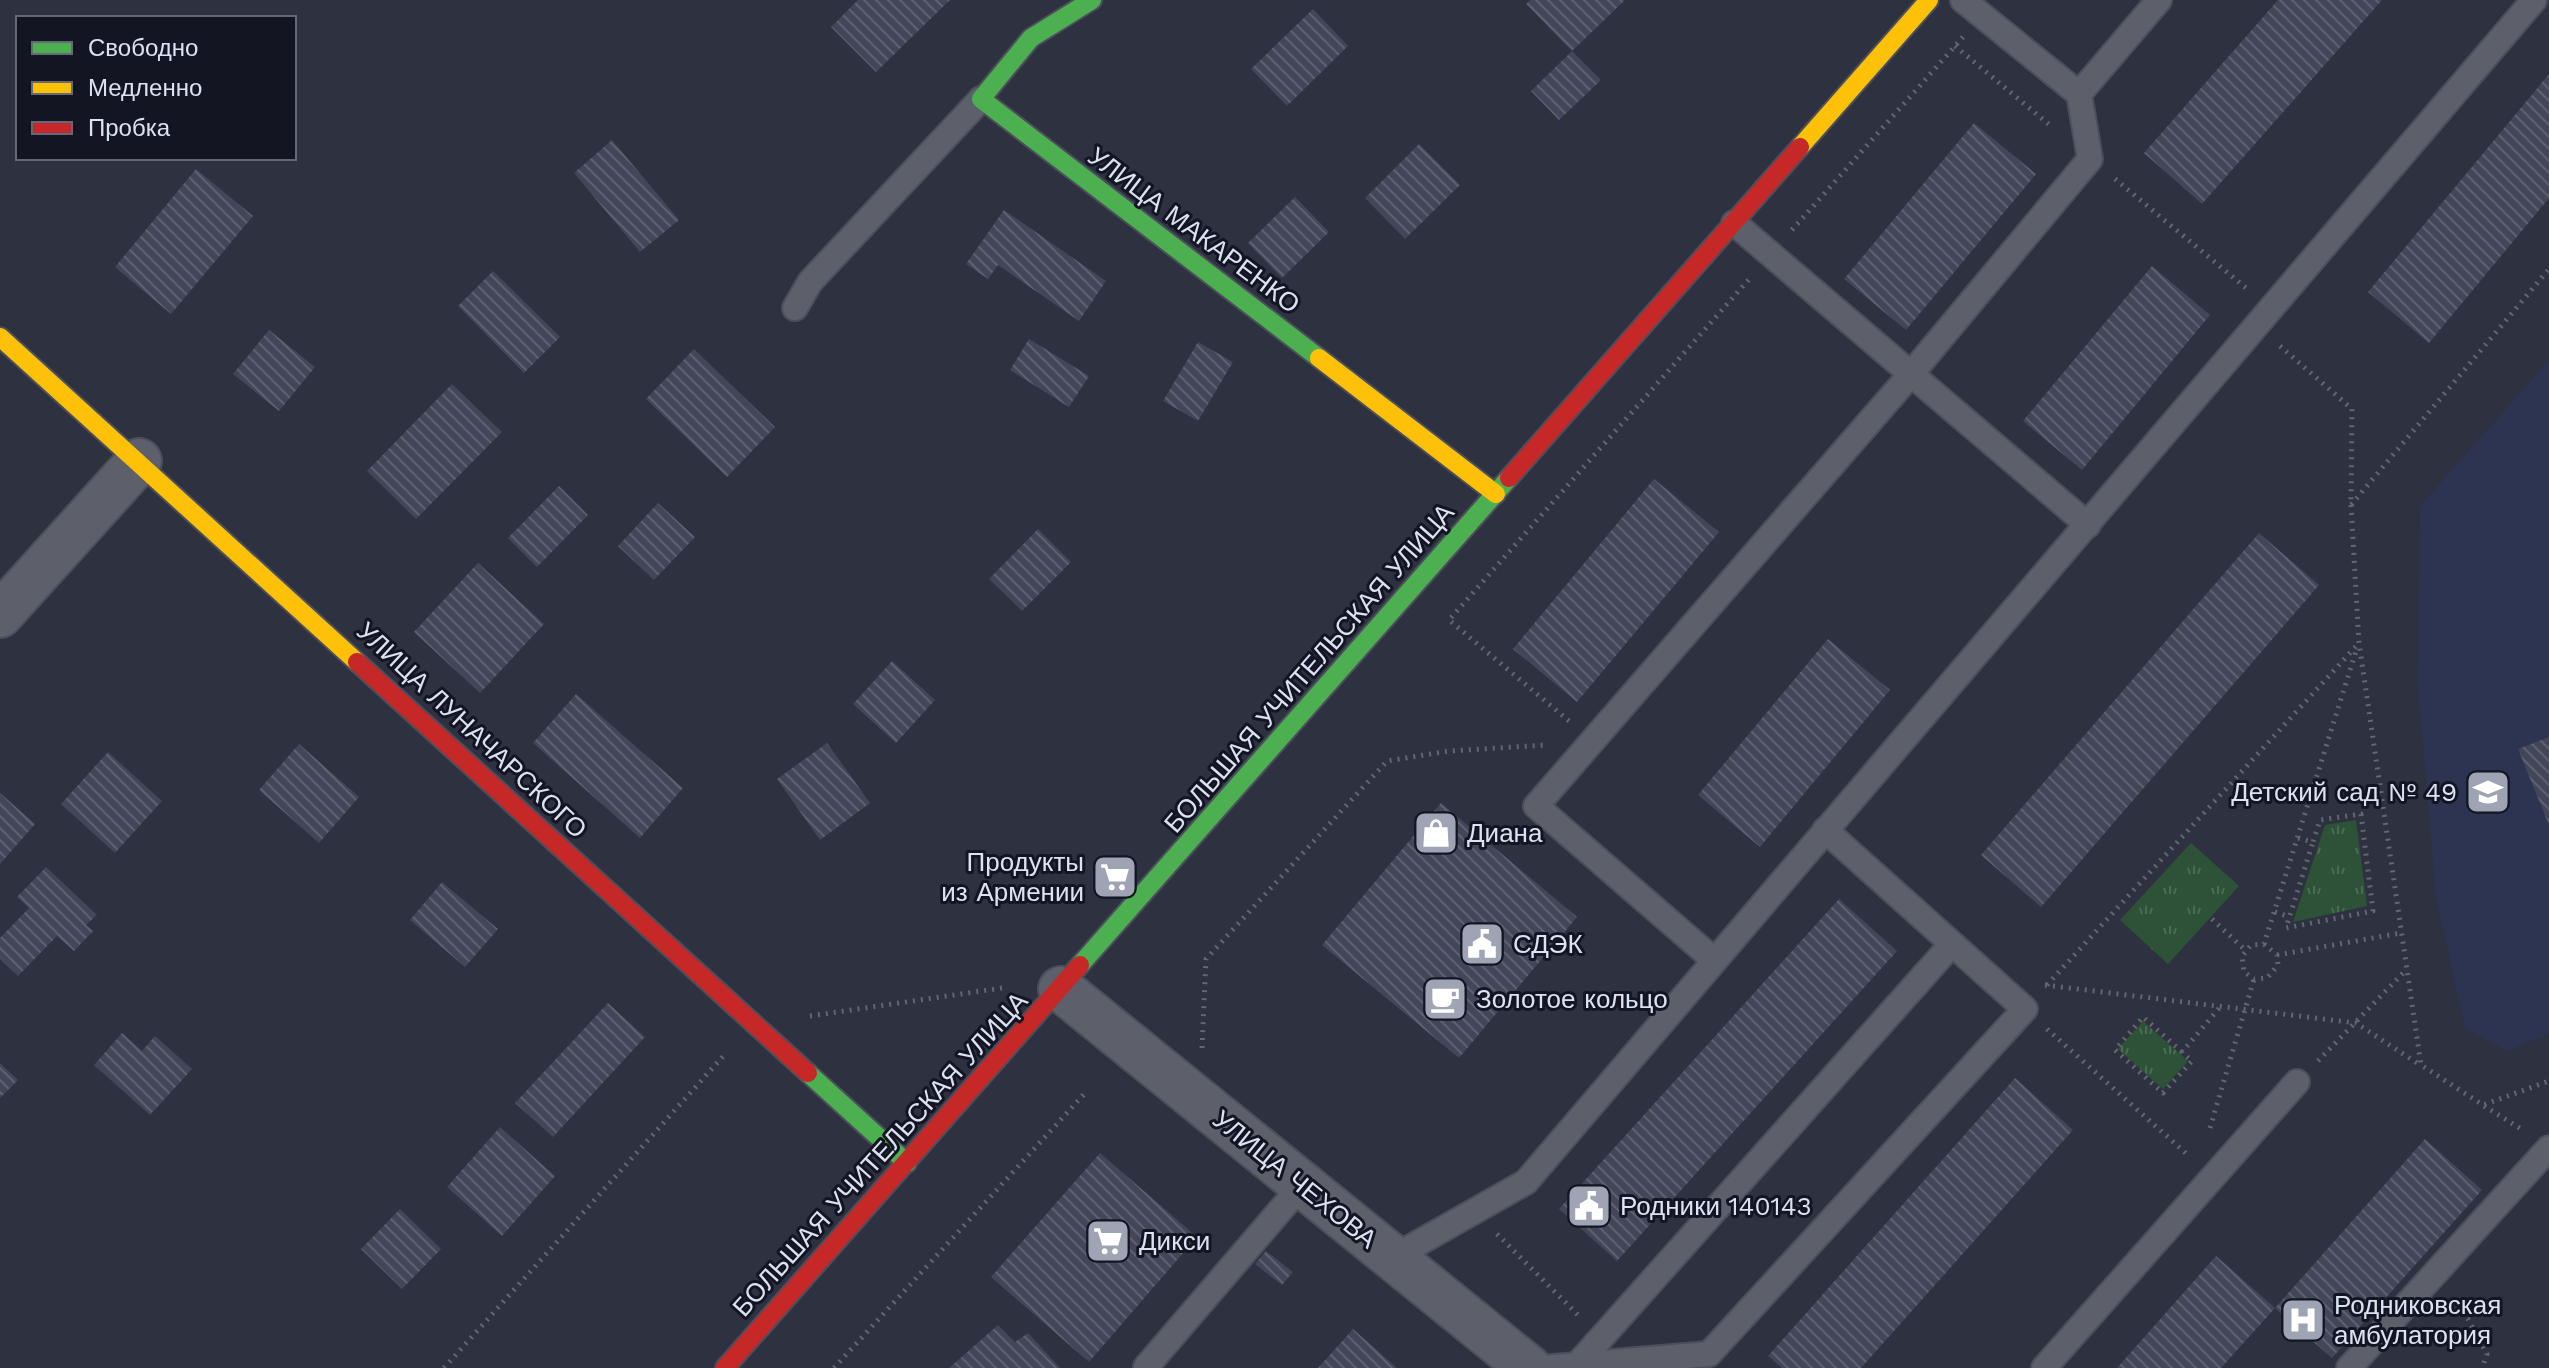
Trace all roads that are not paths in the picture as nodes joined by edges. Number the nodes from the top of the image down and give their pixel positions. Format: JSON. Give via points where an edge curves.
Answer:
{"nodes":[{"id":1,"x":1092,"y":0,"type":"edge"},
{"id":2,"x":1929,"y":0,"type":"edge"},
{"id":3,"x":2159,"y":0,"type":"edge"},
{"id":4,"x":2534,"y":0,"type":"edge"},
{"id":5,"x":1973,"y":8,"type":"edge"},
{"id":6,"x":2079,"y":94,"type":"junction"},
{"id":7,"x":981,"y":99,"type":"junction"},
{"id":8,"x":1734,"y":223,"type":"junction"},
{"id":9,"x":795,"y":308,"type":"dead end"},
{"id":10,"x":0,"y":337,"type":"edge"},
{"id":11,"x":1911,"y":374,"type":"junction"},
{"id":12,"x":139,"y":461,"type":"junction"},
{"id":13,"x":1496,"y":494,"type":"junction"},
{"id":14,"x":2088,"y":525,"type":"junction"},
{"id":15,"x":0,"y":615,"type":"edge"},
{"id":16,"x":1825,"y":830,"type":"junction"},
{"id":17,"x":1952,"y":944,"type":"junction"},
{"id":18,"x":1714,"y":960,"type":"junction"},
{"id":19,"x":1061,"y":989,"type":"junction"},
{"id":20,"x":2297,"y":1082,"type":"road end"},
{"id":21,"x":2542,"y":1142,"type":"edge"},
{"id":22,"x":907,"y":1163,"type":"junction"},
{"id":23,"x":1302,"y":1185,"type":"junction"},
{"id":24,"x":1392,"y":1258,"type":"junction"},
{"id":25,"x":1577,"y":1365,"type":"junction"},
{"id":26,"x":1523,"y":1366,"type":"edge"},
{"id":27,"x":1146,"y":1367,"type":"edge"},
{"id":28,"x":725,"y":1368,"type":"edge"},
{"id":29,"x":2044,"y":1368,"type":"edge"},
{"id":30,"x":2349,"y":1368,"type":"edge"}],
"edges":[{"from":1,"to":7,"type":"street","via":[[1031,38]]},
{"from":2,"to":8,"type":"street","name":"БОЛЬШАЯ УЧИТЕЛЬСКАЯ УЛИЦА"},
{"from":3,"to":6,"type":"lane"},
{"from":4,"to":14,"type":"lane"},
{"from":5,"to":6,"type":"lane"},
{"from":6,"to":11,"type":"lane","via":[[2090,159]]},
{"from":7,"to":9,"type":"lane","via":[[810,282]]},
{"from":7,"to":13,"type":"street","name":"УЛИЦА МАКАРЕНКО"},
{"from":8,"to":11,"type":"lane"},
{"from":8,"to":13,"type":"street","name":"БОЛЬШАЯ УЧИТЕЛЬСКАЯ УЛИЦА"},
{"from":10,"to":12,"type":"street","name":"УЛИЦА ЛУНАЧАРСКОГО"},
{"from":11,"to":14,"type":"lane"},
{"from":11,"to":18,"type":"lane","via":[[1536,806]]},
{"from":12,"to":15,"type":"street"},
{"from":12,"to":22,"type":"street","name":"УЛИЦА ЛУНАЧАРСКОГО"},
{"from":13,"to":19,"type":"street","name":"БОЛЬШАЯ УЧИТЕЛЬСКАЯ УЛИЦА"},
{"from":14,"to":16,"type":"lane"},
{"from":16,"to":17,"type":"lane"},
{"from":16,"to":18,"type":"lane"},
{"from":17,"to":25,"type":"lane"},
{"from":17,"to":25,"type":"lane","via":[[2025,1009],[1709,1354]]},
{"from":18,"to":24,"type":"lane","via":[[1526,1182]]},
{"from":19,"to":22,"type":"street","name":"БОЛЬШАЯ УЧИТЕЛЬСКАЯ УЛИЦА"},
{"from":19,"to":23,"type":"street","name":"УЛИЦА ЧЕХОВА"},
{"from":20,"to":29,"type":"lane","via":[[2206,1171]]},
{"from":21,"to":30,"type":"lane"},
{"from":22,"to":28,"type":"street","name":"БОЛЬШАЯ УЧИТЕЛЬСКАЯ УЛИЦА"},
{"from":23,"to":24,"type":"street","name":"УЛИЦА ЧЕХОВА"},
{"from":23,"to":27,"type":"lane"},
{"from":24,"to":26,"type":"street","name":"УЛИЦА ЧЕХОВА"},
{"from":25,"to":26,"type":"lane"}]}
